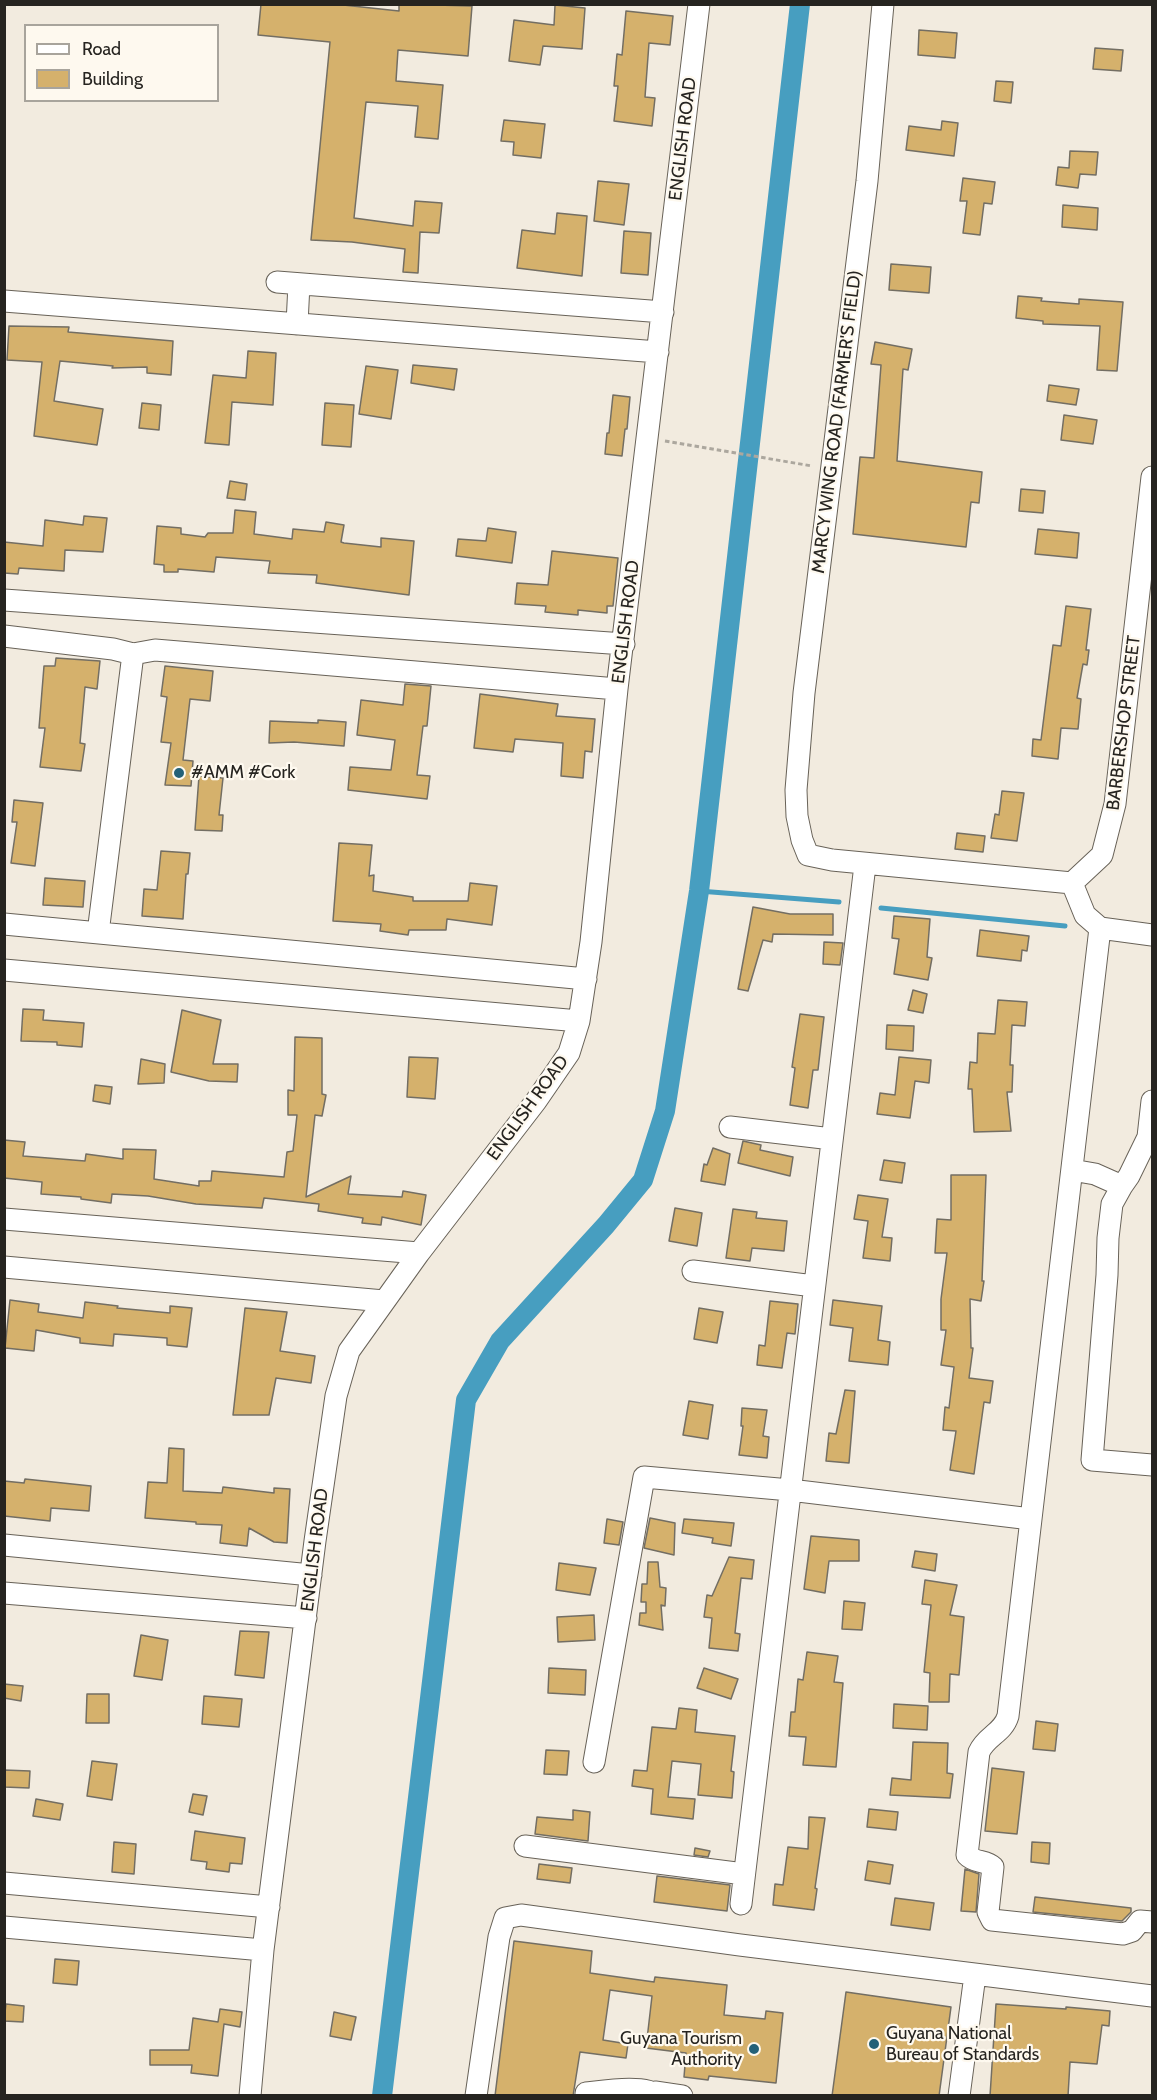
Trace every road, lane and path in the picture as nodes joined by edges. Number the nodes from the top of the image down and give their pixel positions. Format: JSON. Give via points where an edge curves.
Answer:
{"nodes":[{"id":1,"x":699,"y":4,"type":"edge"},
{"id":2,"x":883,"y":4,"type":"edge"},
{"id":3,"x":277,"y":282,"type":"dead end"},
{"id":4,"x":299,"y":284,"type":"junction"},
{"id":5,"x":4,"y":301,"type":"edge"},
{"id":6,"x":663,"y":312,"type":"junction"},
{"id":7,"x":297,"y":324,"type":"junction"},
{"id":8,"x":658,"y":352,"type":"junction"},
{"id":9,"x":664,"y":441,"type":"dead end"},
{"id":10,"x":832,"y":470,"type":"junction"},
{"id":11,"x":1152,"y":477,"type":"edge"},
{"id":12,"x":4,"y":600,"type":"edge"},
{"id":13,"x":4,"y":636,"type":"edge"},
{"id":14,"x":624,"y":644,"type":"junction"},
{"id":15,"x":133,"y":654,"type":"junction"},
{"id":16,"x":617,"y":689,"type":"junction"},
{"id":17,"x":865,"y":865,"type":"junction"},
{"id":18,"x":1072,"y":883,"type":"junction"},
{"id":19,"x":4,"y":924,"type":"edge"},
{"id":20,"x":1100,"y":928,"type":"junction"},
{"id":21,"x":98,"y":933,"type":"junction"},
{"id":22,"x":1152,"y":935,"type":"edge"},
{"id":23,"x":4,"y":970,"type":"edge"},
{"id":24,"x":585,"y":979,"type":"junction"},
{"id":25,"x":579,"y":1021,"type":"junction"},
{"id":26,"x":1152,"y":1101,"type":"edge"},
{"id":27,"x":730,"y":1127,"type":"dead end"},
{"id":28,"x":832,"y":1139,"type":"junction"},
{"id":29,"x":1072,"y":1170,"type":"junction"},
{"id":30,"x":1122,"y":1186,"type":"junction"},
{"id":31,"x":4,"y":1219,"type":"edge"},
{"id":32,"x":419,"y":1253,"type":"junction"},
{"id":33,"x":4,"y":1267,"type":"edge"},
{"id":34,"x":693,"y":1271,"type":"dead end"},
{"id":35,"x":814,"y":1286,"type":"junction"},
{"id":36,"x":384,"y":1301,"type":"junction"},
{"id":37,"x":1152,"y":1465,"type":"edge"},
{"id":38,"x":790,"y":1490,"type":"junction"},
{"id":39,"x":1031,"y":1519,"type":"junction"},
{"id":40,"x":4,"y":1545,"type":"edge"},
{"id":41,"x":311,"y":1575,"type":"junction"},
{"id":42,"x":4,"y":1593,"type":"edge"},
{"id":43,"x":306,"y":1618,"type":"junction"},
{"id":44,"x":594,"y":1762,"type":"dead end"},
{"id":45,"x":525,"y":1846,"type":"dead end"},
{"id":46,"x":744,"y":1874,"type":"junction"},
{"id":47,"x":4,"y":1883,"type":"edge"},
{"id":48,"x":741,"y":1905,"type":"dead end"},
{"id":49,"x":269,"y":1907,"type":"junction"},
{"id":50,"x":1152,"y":1922,"type":"edge"},
{"id":51,"x":4,"y":1927,"type":"edge"},
{"id":52,"x":263,"y":1950,"type":"junction"},
{"id":53,"x":975,"y":1975,"type":"junction"},
{"id":54,"x":1152,"y":1996,"type":"edge"},
{"id":55,"x":657,"y":2094,"type":"edge"},
{"id":56,"x":250,"y":2096,"type":"edge"},
{"id":57,"x":476,"y":2096,"type":"edge"},
{"id":58,"x":586,"y":2096,"type":"edge"},
{"id":59,"x":682,"y":2096,"type":"edge"},
{"id":60,"x":959,"y":2096,"type":"edge"}],
"edges":[{"from":1,"to":6,"type":"street","name":"ENGLISH ROAD"},
{"from":2,"to":10,"type":"street","name":"MARCY WING ROAD (FARMER'S FIELD)","via":[[867,181]]},
{"from":3,"to":4,"type":"street"},
{"from":4,"to":6,"type":"street"},
{"from":4,"to":7,"type":"street"},
{"from":5,"to":7,"type":"street"},
{"from":6,"to":8,"type":"street","name":"ENGLISH ROAD"},
{"from":7,"to":8,"type":"street"},
{"from":8,"to":14,"type":"street","name":"ENGLISH ROAD"},
{"from":9,"to":10,"type":"path"},
{"from":10,"to":17,"type":"street","name":"MARCY WING ROAD (FARMER'S FIELD)","via":[[804,693],[797,816],[808,855]]},
{"from":11,"to":18,"type":"street","name":"BARBERSHOP STREET","via":[[1115,804],[1102,855]]},
{"from":12,"to":14,"type":"street"},
{"from":13,"to":15,"type":"street"},
{"from":14,"to":16,"type":"street","name":"ENGLISH ROAD"},
{"from":15,"to":16,"type":"street","via":[[155,650]]},
{"from":15,"to":21,"type":"street"},
{"from":16,"to":24,"type":"street","name":"ENGLISH ROAD"},
{"from":17,"to":18,"type":"street"},
{"from":17,"to":28,"type":"street"},
{"from":18,"to":20,"type":"street","via":[[1085,915]]},
{"from":19,"to":21,"type":"street"},
{"from":20,"to":22,"type":"street"},
{"from":20,"to":29,"type":"street"},
{"from":21,"to":24,"type":"street"},
{"from":23,"to":25,"type":"street"},
{"from":24,"to":25,"type":"street","name":"ENGLISH ROAD"},
{"from":25,"to":32,"type":"street","name":"ENGLISH ROAD","via":[[569,1053],[536,1101]]},
{"from":26,"to":30,"type":"street","via":[[1148,1137]]},
{"from":27,"to":28,"type":"street"},
{"from":28,"to":35,"type":"street"},
{"from":29,"to":30,"type":"street","via":[[1095,1174]]},
{"from":29,"to":39,"type":"street"},
{"from":30,"to":37,"type":"street","via":[[1112,1204],[1108,1238],[1092,1460]]},
{"from":31,"to":32,"type":"street"},
{"from":32,"to":36,"type":"street","name":"ENGLISH ROAD"},
{"from":33,"to":36,"type":"street"},
{"from":34,"to":35,"type":"street"},
{"from":35,"to":38,"type":"street"},
{"from":36,"to":41,"type":"street","name":"ENGLISH ROAD","via":[[349,1351],[336,1396]]},
{"from":38,"to":39,"type":"street"},
{"from":38,"to":44,"type":"street","via":[[644,1477]]},
{"from":38,"to":46,"type":"street"},
{"from":39,"to":50,"type":"street","via":[[1008,1716],[1006,1725],[979,1752],[968,1857],[993,1867],[989,1918],[995,1921],[1123,1934],[1140,1922]]},
{"from":40,"to":41,"type":"street"},
{"from":41,"to":43,"type":"street","name":"ENGLISH ROAD"},
{"from":42,"to":43,"type":"street"},
{"from":43,"to":49,"type":"street","name":"ENGLISH ROAD"},
{"from":45,"to":46,"type":"street"},
{"from":46,"to":48,"type":"street"},
{"from":47,"to":49,"type":"street"},
{"from":49,"to":52,"type":"street","name":"ENGLISH ROAD"},
{"from":51,"to":52,"type":"street"},
{"from":52,"to":56,"type":"street","name":"ENGLISH ROAD"},
{"from":53,"to":54,"type":"street"},
{"from":53,"to":57,"type":"street","via":[[521,1915],[505,1918]]},
{"from":53,"to":60,"type":"street"},
{"from":55,"to":58,"type":"street","via":[[626,2089]]},
{"from":55,"to":59,"type":"street"}]}
